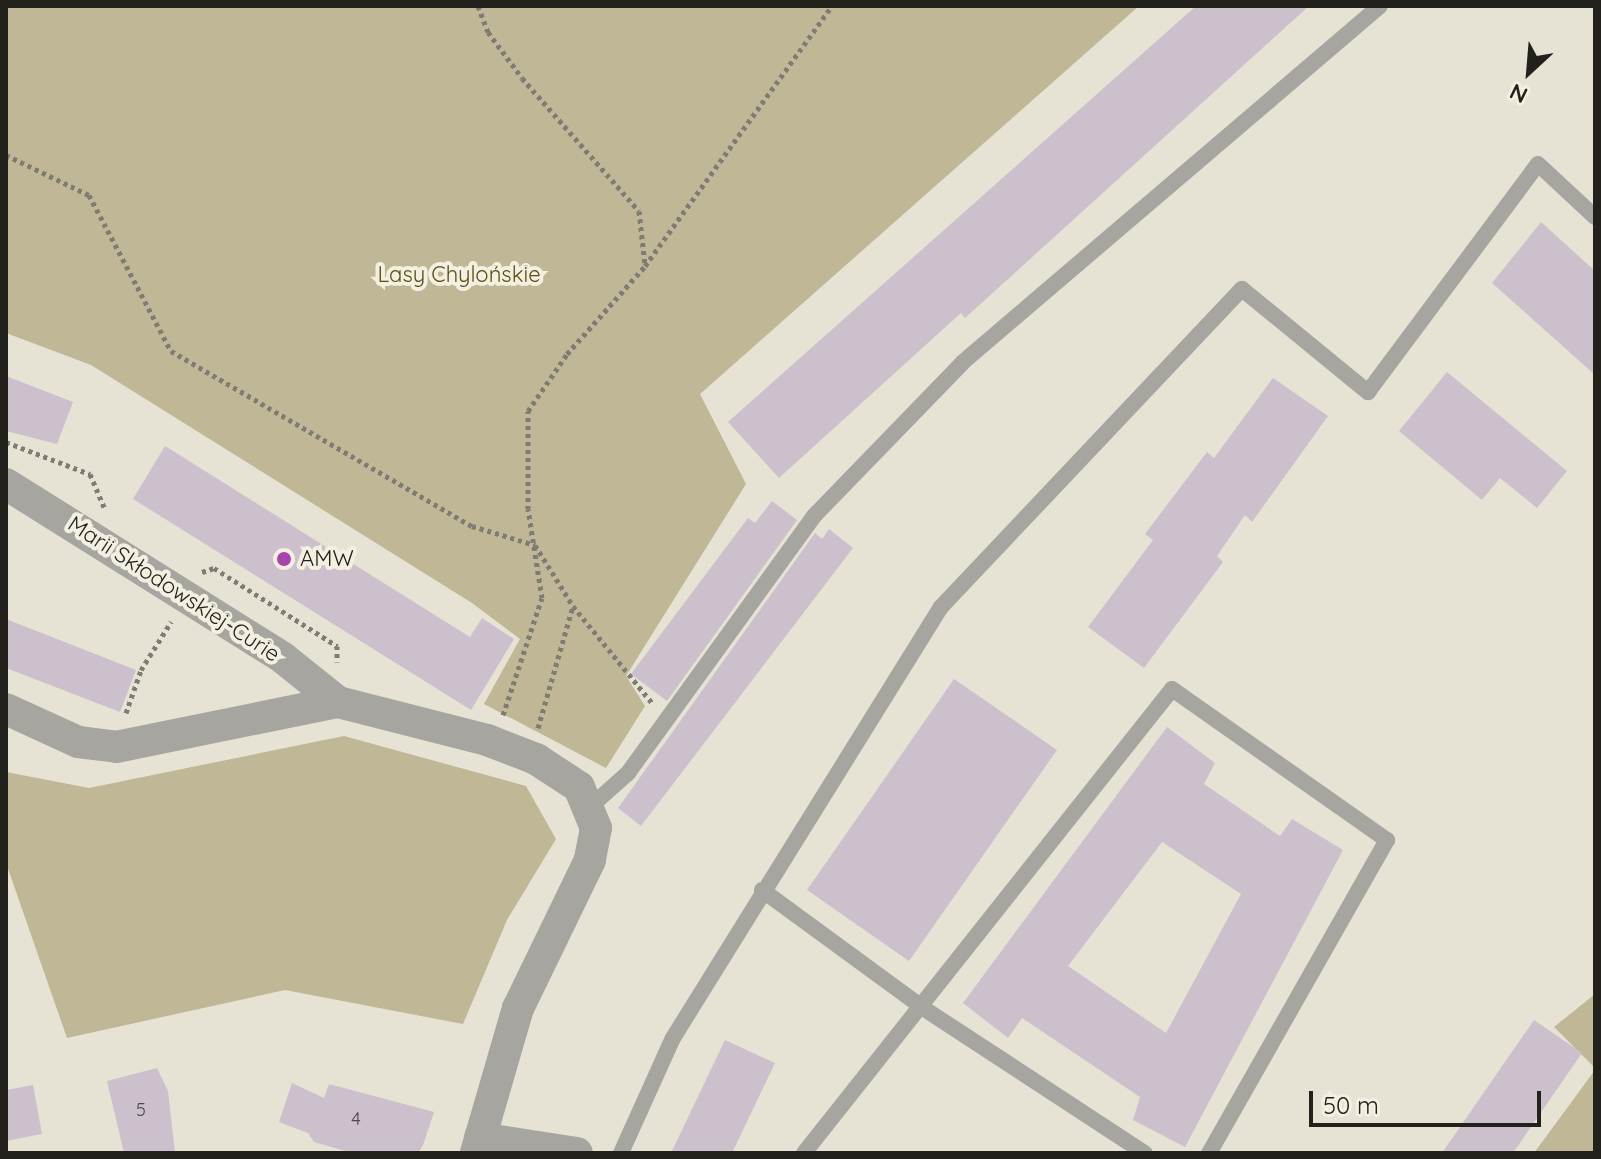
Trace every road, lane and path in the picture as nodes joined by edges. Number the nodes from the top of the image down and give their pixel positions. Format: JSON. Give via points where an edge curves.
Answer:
{"nodes":[{"id":1,"x":478,"y":6,"type":"edge"},
{"id":2,"x":832,"y":6,"type":"edge"},
{"id":3,"x":1380,"y":6,"type":"edge"},
{"id":4,"x":6,"y":155,"type":"edge"},
{"id":5,"x":1595,"y":217,"type":"edge"},
{"id":6,"x":645,"y":266,"type":"junction"},
{"id":7,"x":6,"y":442,"type":"edge"},
{"id":8,"x":6,"y":484,"type":"edge"},
{"id":9,"x":108,"y":516,"type":"dead end"},
{"id":10,"x":535,"y":545,"type":"junction"},
{"id":11,"x":182,"y":594,"type":"junction"},
{"id":12,"x":573,"y":606,"type":"junction"},
{"id":13,"x":337,"y":670,"type":"dead end"},
{"id":14,"x":338,"y":702,"type":"junction"},
{"id":15,"x":6,"y":709,"type":"edge"},
{"id":16,"x":114,"y":717,"type":"dead end"},
{"id":17,"x":667,"y":720,"type":"junction"},
{"id":18,"x":499,"y":727,"type":"dead end"},
{"id":19,"x":536,"y":736,"type":"dead end"},
{"id":20,"x":591,"y":806,"type":"junction"},
{"id":21,"x":762,"y":890,"type":"junction"},
{"id":22,"x":923,"y":1008,"type":"junction"},
{"id":23,"x":478,"y":1145,"type":"edge"},
{"id":24,"x":577,"y":1153,"type":"edge"},
{"id":25,"x":621,"y":1153,"type":"edge"},
{"id":26,"x":804,"y":1153,"type":"edge"},
{"id":27,"x":1145,"y":1153,"type":"edge"},
{"id":28,"x":1209,"y":1153,"type":"edge"}],
"edges":[{"from":1,"to":6,"type":"path","via":[[488,32],[522,78],[639,211]]},
{"from":2,"to":6,"type":"path"},
{"from":3,"to":17,"type":"lane","via":[[963,362],[814,516]]},
{"from":4,"to":10,"type":"path","via":[[89,195],[171,351],[472,526]]},
{"from":5,"to":21,"type":"lane","via":[[1538,164],[1368,392],[1242,289],[941,607]]},
{"from":6,"to":10,"type":"path","via":[[567,354],[528,411],[525,464]]},
{"from":7,"to":9,"type":"path","via":[[90,474]]},
{"from":8,"to":11,"type":"street","name":"Marii Skłodowskiej-Curie"},
{"from":10,"to":12,"type":"path"},
{"from":10,"to":18,"type":"path","via":[[542,598]]},
{"from":11,"to":13,"type":"path","via":[[189,577],[214,568],[337,646]]},
{"from":11,"to":14,"type":"street","name":"Marii Skłodowskiej-Curie","via":[[283,658]]},
{"from":11,"to":16,"type":"path","via":[[167,632],[141,670],[125,716]]},
{"from":12,"to":17,"type":"path"},
{"from":12,"to":19,"type":"path"},
{"from":14,"to":15,"type":"street","name":"Marii Skłodowskiej-Curie","via":[[116,747],[78,742]]},
{"from":14,"to":20,"type":"street","name":"Marii Skłodowskiej-Curie","via":[[536,759],[579,787]]},
{"from":17,"to":20,"type":"lane","via":[[628,773]]},
{"from":20,"to":23,"type":"street","via":[[596,828],[590,860],[518,1008]]},
{"from":21,"to":22,"type":"lane"},
{"from":21,"to":25,"type":"lane","via":[[673,1038]]},
{"from":22,"to":26,"type":"lane"},
{"from":22,"to":27,"type":"lane"},
{"from":22,"to":28,"type":"lane","via":[[1172,689],[1387,840]]},
{"from":23,"to":24,"type":"street"}]}
